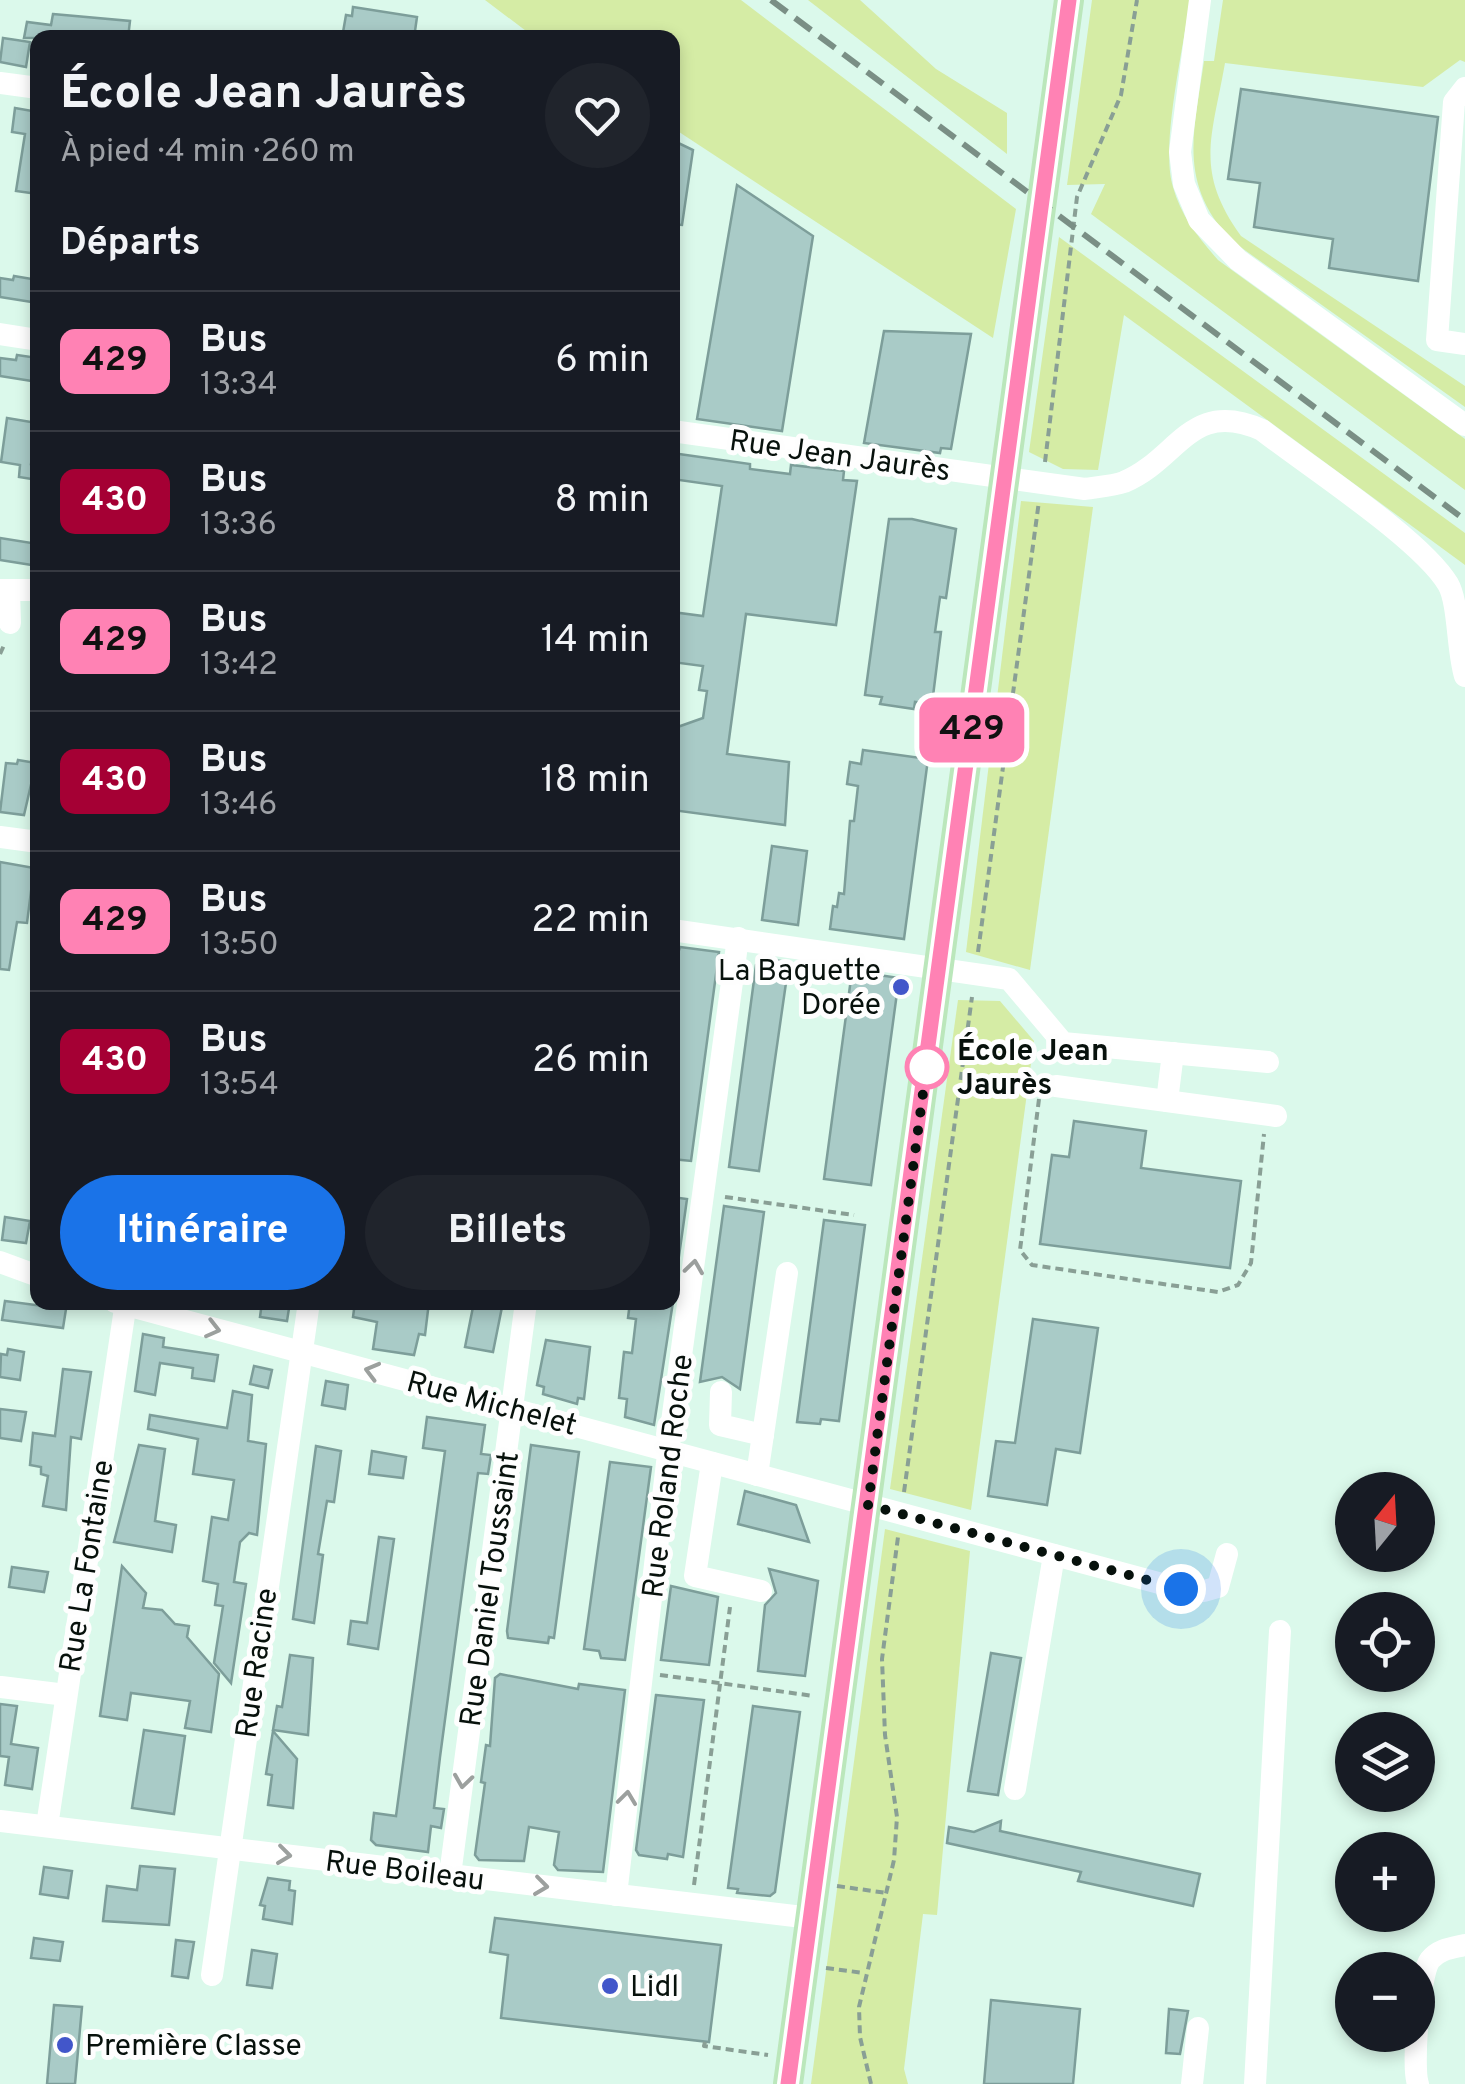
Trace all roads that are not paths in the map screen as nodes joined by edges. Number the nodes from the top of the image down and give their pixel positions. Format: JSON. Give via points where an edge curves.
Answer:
{"nodes":[{"id":1,"x":1070,"y":0,"type":"edge"},
{"id":2,"x":1200,"y":0,"type":"edge"},
{"id":3,"x":0,"y":83,"type":"edge"},
{"id":4,"x":30,"y":87,"type":"edge"},
{"id":5,"x":1465,"y":88,"type":"edge"},
{"id":6,"x":0,"y":334,"type":"edge"},
{"id":7,"x":30,"y":339,"type":"edge"},
{"id":8,"x":1465,"y":344,"type":"edge"},
{"id":9,"x":1465,"y":425,"type":"edge"},
{"id":10,"x":680,"y":432,"type":"edge"},
{"id":11,"x":1007,"y":478,"type":"junction"},
{"id":12,"x":30,"y":590,"type":"edge"},
{"id":13,"x":4,"y":591,"type":"edge"},
{"id":14,"x":10,"y":623,"type":"dead end"},
{"id":15,"x":1465,"y":676,"type":"edge"},
{"id":16,"x":0,"y":837,"type":"edge"},
{"id":17,"x":30,"y":841,"type":"edge"},
{"id":18,"x":680,"y":931,"type":"edge"},
{"id":19,"x":738,"y":938,"type":"junction"},
{"id":20,"x":941,"y":967,"type":"junction"},
{"id":21,"x":1173,"y":1054,"type":"junction"},
{"id":22,"x":1268,"y":1062,"type":"dead end"},
{"id":23,"x":1056,"y":1086,"type":"road end"},
{"id":24,"x":1166,"y":1101,"type":"junction"},
{"id":25,"x":1272,"y":1115,"type":"road end"},
{"id":26,"x":0,"y":1262,"type":"edge"},
{"id":27,"x":30,"y":1273,"type":"edge"},
{"id":28,"x":786,"y":1274,"type":"dead end"},
{"id":29,"x":121,"y":1310,"type":"edge"},
{"id":30,"x":144,"y":1310,"type":"edge"},
{"id":31,"x":308,"y":1310,"type":"edge"},
{"id":32,"x":525,"y":1310,"type":"edge"},
{"id":33,"x":301,"y":1352,"type":"junction"},
{"id":34,"x":721,"y":1392,"type":"dead end"},
{"id":35,"x":512,"y":1410,"type":"junction"},
{"id":36,"x":764,"y":1435,"type":"junction"},
{"id":37,"x":670,"y":1450,"type":"junction"},
{"id":38,"x":712,"y":1463,"type":"junction"},
{"id":39,"x":757,"y":1475,"type":"junction"},
{"id":40,"x":868,"y":1505,"type":"junction"},
{"id":41,"x":1227,"y":1554,"type":"dead end"},
{"id":42,"x":1054,"y":1555,"type":"junction"},
{"id":43,"x":761,"y":1591,"type":"dead end"},
{"id":44,"x":1280,"y":1631,"type":"dead end"},
{"id":45,"x":0,"y":1686,"type":"edge"},
{"id":46,"x":66,"y":1696,"type":"junction"},
{"id":47,"x":1015,"y":1789,"type":"dead end"},
{"id":48,"x":0,"y":1820,"type":"edge"},
{"id":49,"x":47,"y":1826,"type":"junction"},
{"id":50,"x":229,"y":1848,"type":"junction"},
{"id":51,"x":450,"y":1875,"type":"junction"},
{"id":52,"x":616,"y":1895,"type":"junction"},
{"id":53,"x":811,"y":1918,"type":"junction"},
{"id":54,"x":1465,"y":1945,"type":"edge"},
{"id":55,"x":212,"y":1975,"type":"dead end"},
{"id":56,"x":1198,"y":2028,"type":"dead end"},
{"id":57,"x":788,"y":2084,"type":"edge"},
{"id":58,"x":1192,"y":2084,"type":"edge"},
{"id":59,"x":1255,"y":2084,"type":"edge"},
{"id":60,"x":1418,"y":2084,"type":"edge"}],
"edges":[{"from":1,"to":11,"type":"main road"},
{"from":2,"to":9,"type":"street","via":[[1180,152],[1184,184],[1200,220],[1238,260]]},
{"from":3,"to":4,"type":"street"},
{"from":5,"to":8,"type":"street","via":[[1454,102],[1437,340]]},
{"from":6,"to":7,"type":"street"},
{"from":10,"to":11,"type":"street","name":"Rue Jean Jaurès"},
{"from":11,"to":15,"type":"street","name":"Rue Jean Jaurès","via":[[1085,489],[1124,482],[1191,428],[1237,419],[1262,430],[1427,558],[1450,588]]},
{"from":11,"to":20,"type":"main road"},
{"from":12,"to":13,"type":"street"},
{"from":13,"to":14,"type":"street"},
{"from":16,"to":17,"type":"street"},
{"from":18,"to":19,"type":"street"},
{"from":19,"to":20,"type":"street"},
{"from":37,"to":19,"type":"street","name":"Rue Roland Roche","one_way":true},
{"from":20,"to":21,"type":"street","via":[[1009,979],[1063,1043]]},
{"from":20,"to":40,"type":"main road"},
{"from":21,"to":22,"type":"street"},
{"from":21,"to":24,"type":"street"},
{"from":23,"to":24,"type":"street"},
{"from":24,"to":25,"type":"street"},
{"from":26,"to":27,"type":"street"},
{"from":28,"to":36,"type":"street"},
{"from":29,"to":46,"type":"street","name":"Rue La Fontaine"},
{"from":30,"to":33,"type":"street","name":"Rue Michelet","one_way":true},
{"from":31,"to":33,"type":"street","name":"Rue Racine"},
{"from":32,"to":35,"type":"street","name":"Rue Daniel Toussaint"},
{"from":35,"to":33,"type":"street","name":"Rue Michelet","one_way":true},
{"from":33,"to":50,"type":"street","name":"Rue Racine"},
{"from":34,"to":36,"type":"street","via":[[720,1426]]},
{"from":35,"to":37,"type":"street","name":"Rue Michelet"},
{"from":35,"to":51,"type":"street","name":"Rue Daniel Toussaint","one_way":true},
{"from":36,"to":39,"type":"street"},
{"from":37,"to":38,"type":"street","name":"Rue Michelet"},
{"from":52,"to":37,"type":"street","name":"Rue Roland Roche","one_way":true},
{"from":38,"to":39,"type":"street","name":"Rue Michelet"},
{"from":38,"to":43,"type":"street","via":[[695,1576]]},
{"from":39,"to":40,"type":"street","name":"Rue Michelet"},
{"from":40,"to":42,"type":"street","name":"Rue Michelet"},
{"from":40,"to":53,"type":"main road"},
{"from":41,"to":42,"type":"street","name":"Rue Michelet","via":[[1223,1579],[1204,1592]]},
{"from":42,"to":47,"type":"street"},
{"from":44,"to":59,"type":"street"},
{"from":45,"to":46,"type":"street"},
{"from":46,"to":49,"type":"street","name":"Rue La Fontaine"},
{"from":48,"to":49,"type":"street","name":"Rue Boileau"},
{"from":49,"to":50,"type":"street","name":"Rue Boileau"},
{"from":50,"to":51,"type":"street","name":"Rue Boileau","one_way":true},
{"from":50,"to":55,"type":"street","name":"Rue Racine"},
{"from":51,"to":52,"type":"street","name":"Rue Boileau","one_way":true},
{"from":52,"to":53,"type":"street","name":"Rue Boileau"},
{"from":53,"to":57,"type":"main road"},
{"from":54,"to":60,"type":"street","via":[[1442,1950],[1428,1962]]},
{"from":56,"to":58,"type":"street"}]}
